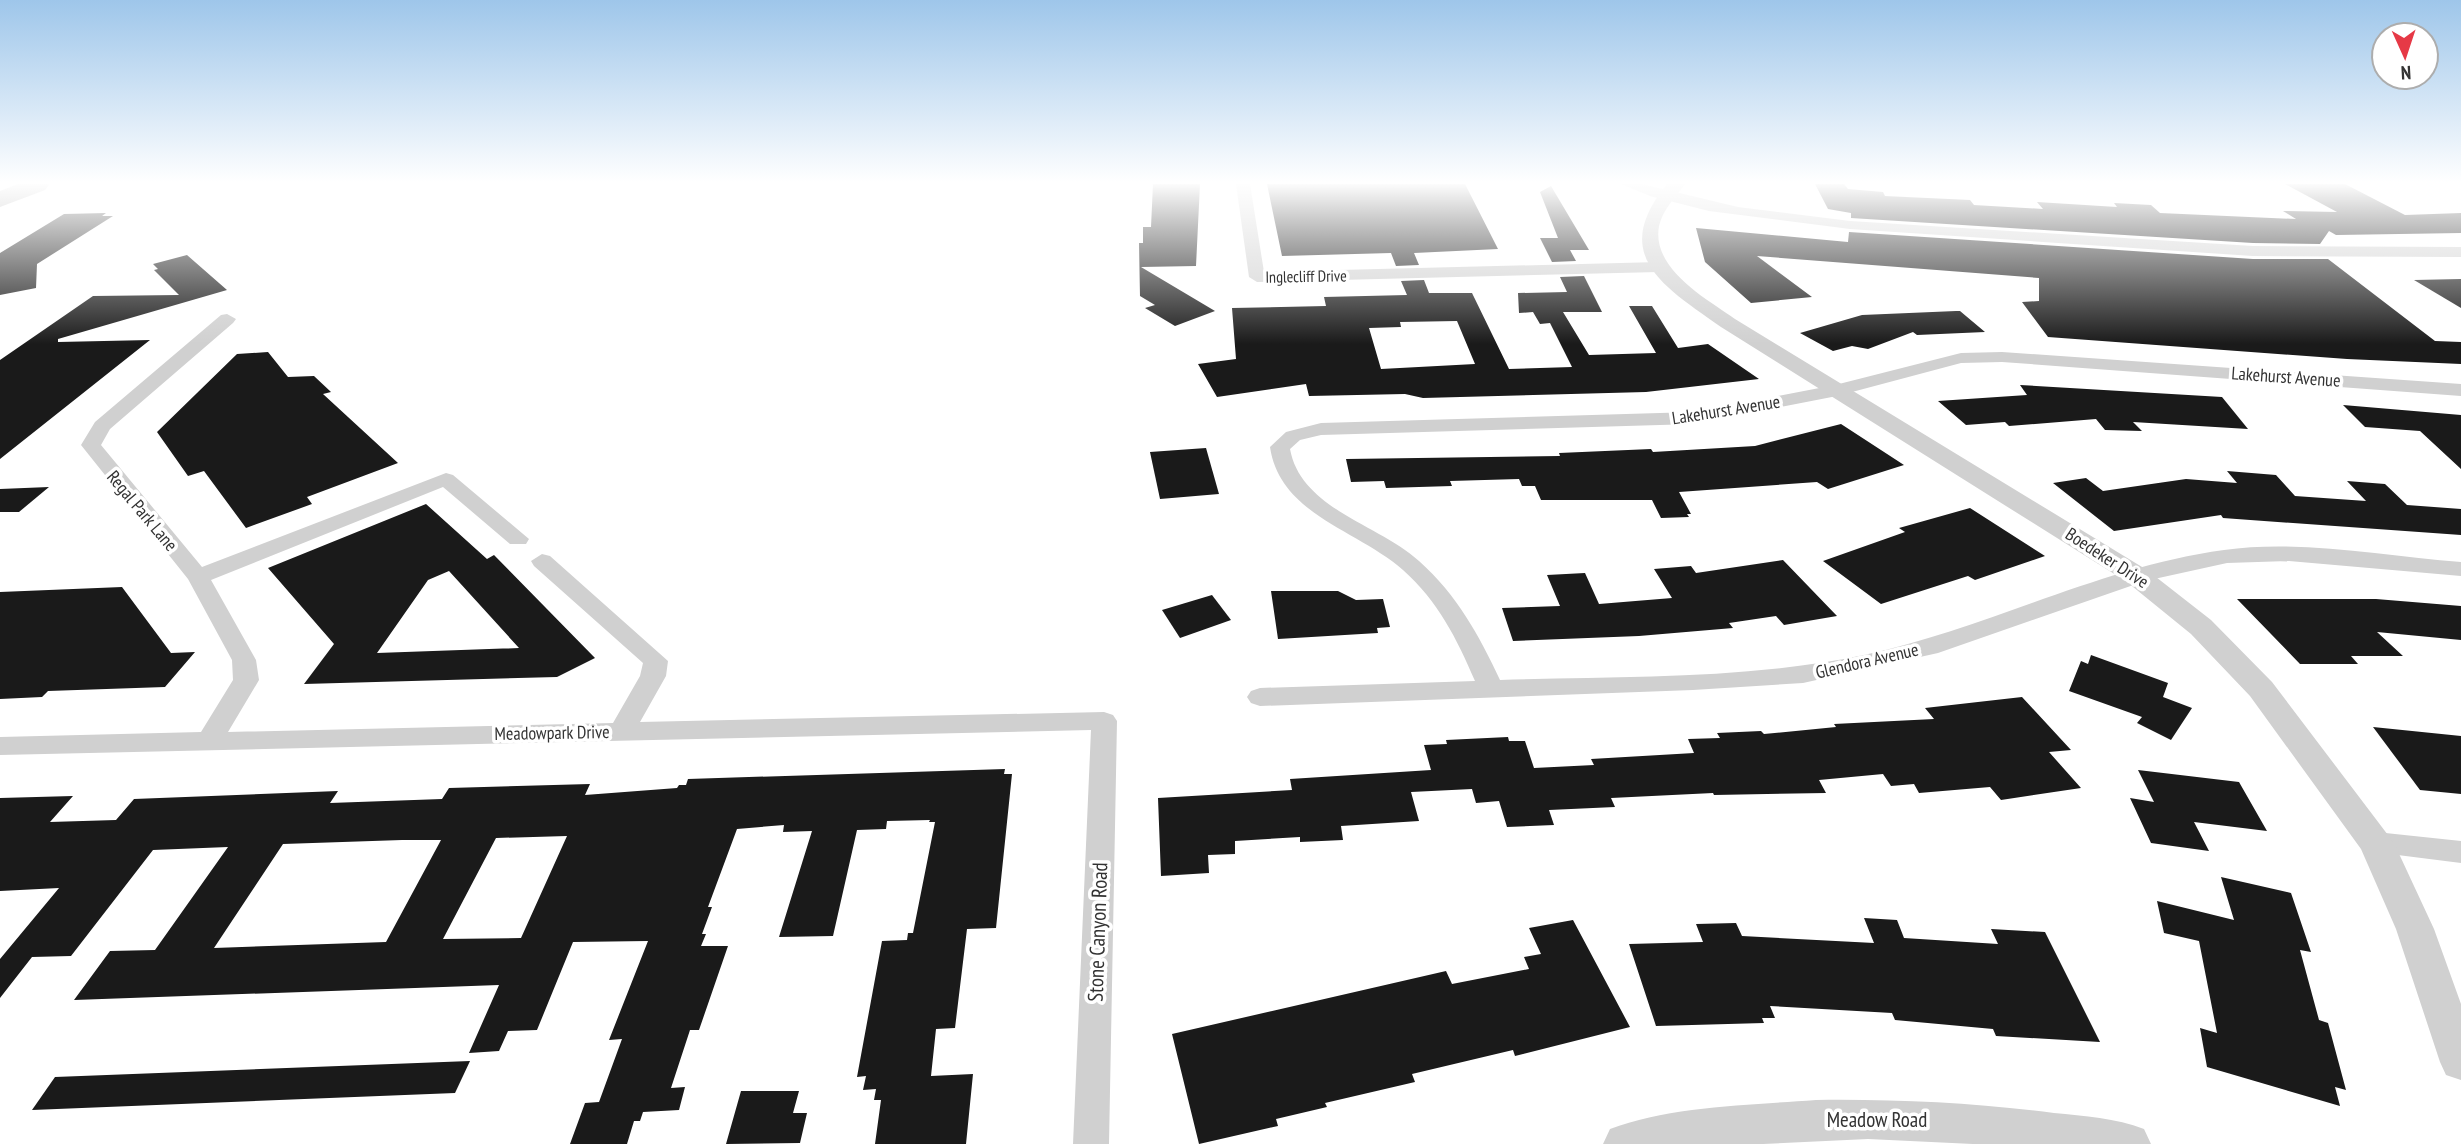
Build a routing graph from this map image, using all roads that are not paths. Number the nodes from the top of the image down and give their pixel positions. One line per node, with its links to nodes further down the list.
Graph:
1 (1251, 237): 5 (street, Inglecliff Drive)
2 (1648, 237): 5 (street, Boedeker Drive)
3 (2045, 237): 4 (street)
4 (2461, 252)
5 (1659, 267): 7 (street, Boedeker Drive)
6 (227, 319): 13 (street, Regal Park Lane)
7 (1837, 390): 8 (street, Lakehurst Avenue); 12 (street, Boedeker Drive); 14 (street, Lakehurst Avenue)
8 (2461, 390)
9 (518, 539): 13 (street)
10 (542, 561): 17 (street)
11 (2461, 569): 12 (street, Glendora Avenue)
12 (2137, 576): 14 (street, Glendora Avenue); 20 (street, Boedeker Drive)
13 (198, 577): 18 (street, Regal Park Lane)
14 (1491, 688): 15 (street, Glendora Avenue)
15 (1260, 697)
16 (1104, 721): 17 (street, Meadowpark Drive); 23 (street, Stone Canyon Road)
17 (622, 731): 18 (street, Meadowpark Drive)
18 (210, 740): 19 (street, Meadowpark Drive)
19 (0, 747)
20 (2376, 844): 21 (street); 22 (street, Boedeker Drive)
21 (2461, 852)
22 (2461, 1062)
23 (1091, 1144)
24 (1625, 1144): 25 (street, Meadow Road)
25 (2129, 1144)

